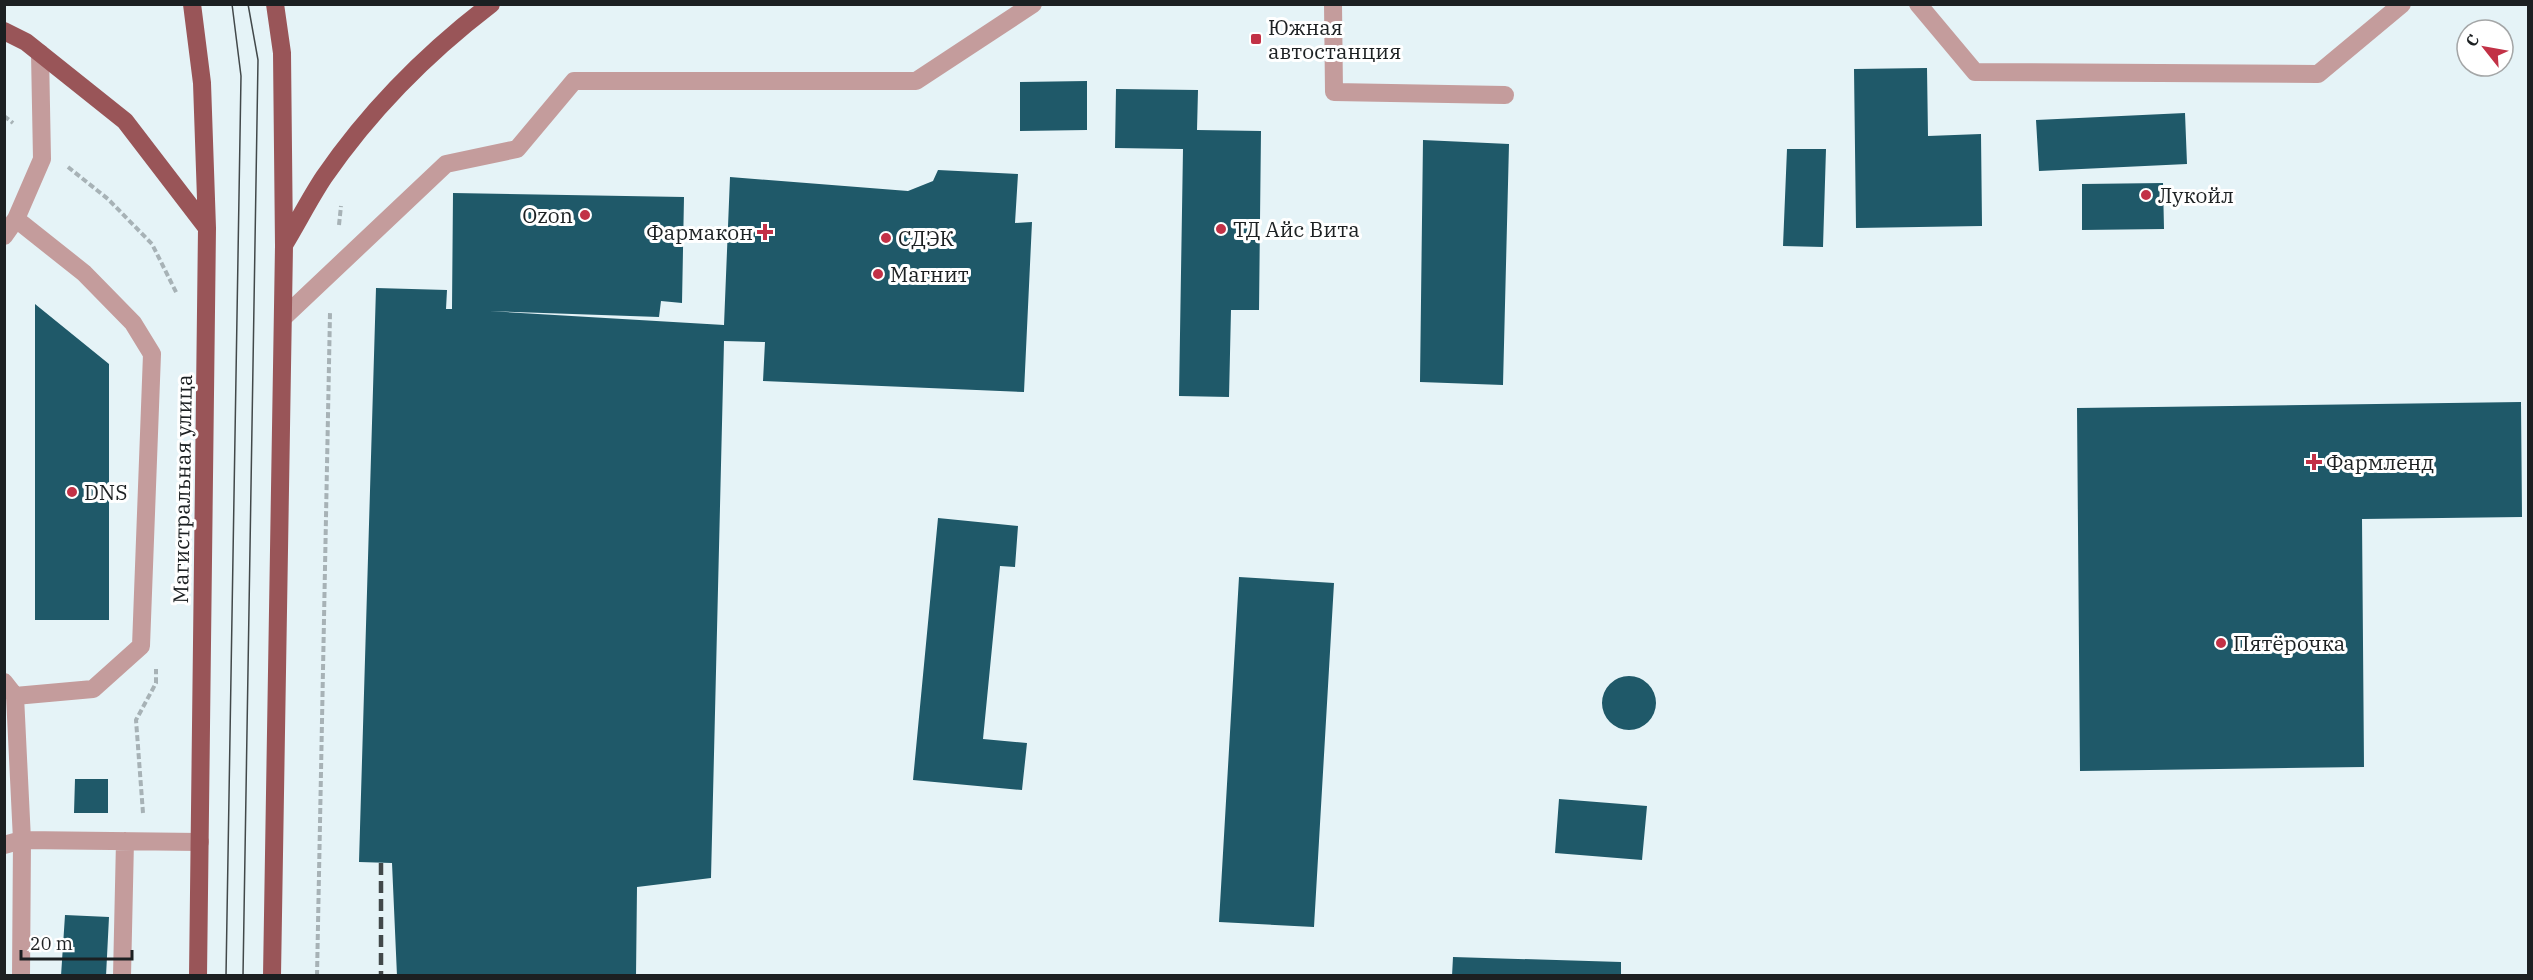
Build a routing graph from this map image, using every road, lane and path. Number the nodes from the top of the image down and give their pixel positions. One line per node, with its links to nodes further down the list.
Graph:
1 (192, 4): 13 (main road, Магистральная улица)
2 (275, 4): 15 (main road)
3 (491, 4): 15 (main road)
4 (1034, 4): 16 (lane)
5 (1333, 4): 10 (lane)
6 (1918, 4): 7 (lane)
7 (2402, 4)
8 (4, 31): 9 (main road)
9 (40, 53): 12 (lane); 13 (main road)
10 (1505, 95)
11 (342, 202): 16 (path)
12 (16, 219): 14 (lane); 18 (lane)
13 (207, 228): 21 (main road, Магистральная улица)
14 (4, 236)
15 (284, 246): 17 (main road)
16 (333, 270): 17 (lane); 27 (path)
17 (283, 318): 26 (main road)
18 (10, 689): 19 (lane)
19 (22, 840): 20 (lane); 22 (lane); 23 (lane)
20 (125, 841): 21 (lane); 24 (lane)
21 (200, 842): 25 (main road, Магистральная улица)
22 (4, 845)
23 (21, 975)
24 (122, 975)
25 (198, 975)
26 (272, 975)
27 (317, 975)

